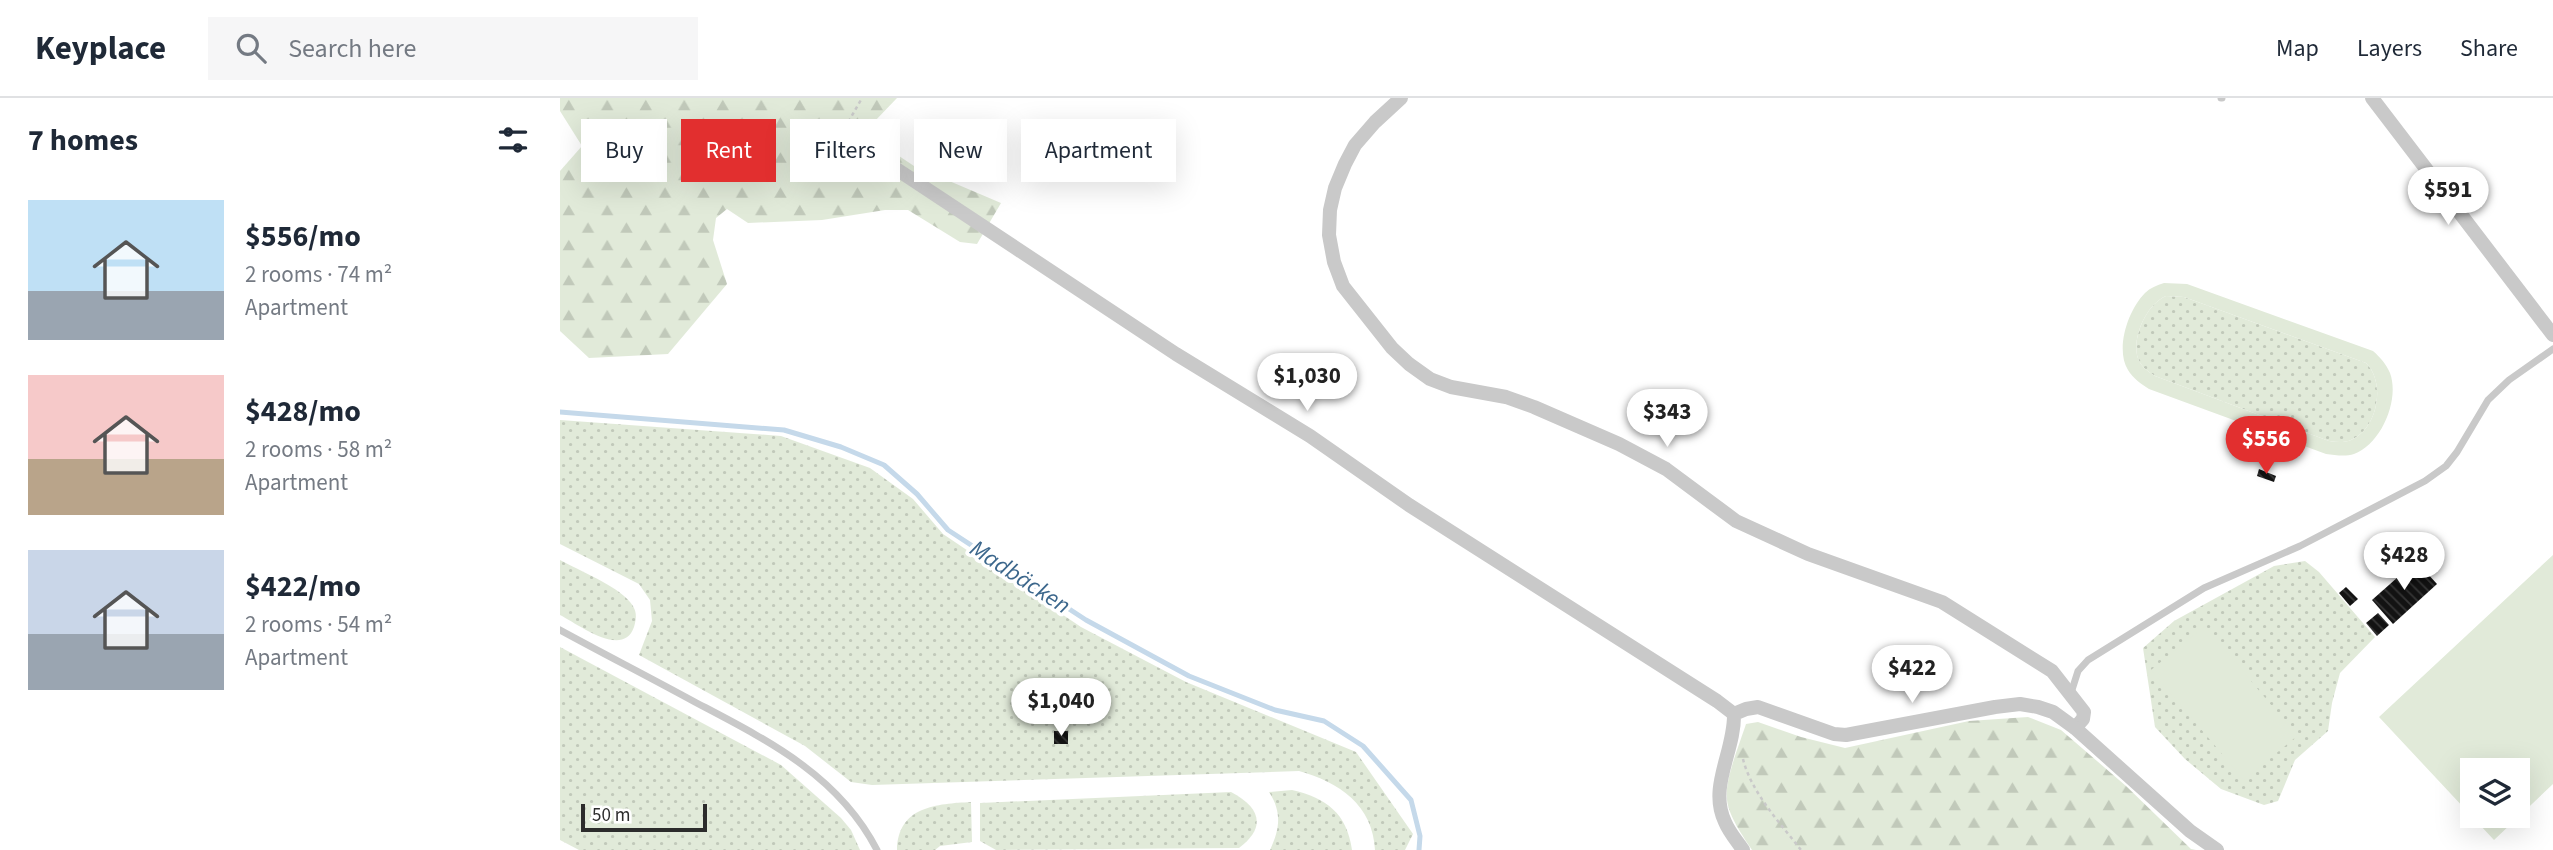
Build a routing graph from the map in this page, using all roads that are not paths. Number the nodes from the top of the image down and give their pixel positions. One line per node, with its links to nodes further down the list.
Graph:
1 (1401, 98): 7 (street)
2 (2372, 98): 4 (street)
3 (900, 171): 8 (street)
4 (2553, 335)
5 (2553, 349): 7 (lane)
6 (560, 630): 10 (lane)
7 (2071, 694): 9 (street)
8 (1734, 714): 9 (street); 11 (street)
9 (2074, 728): 12 (street)
10 (877, 850)
11 (1743, 850)
12 (2217, 850)

